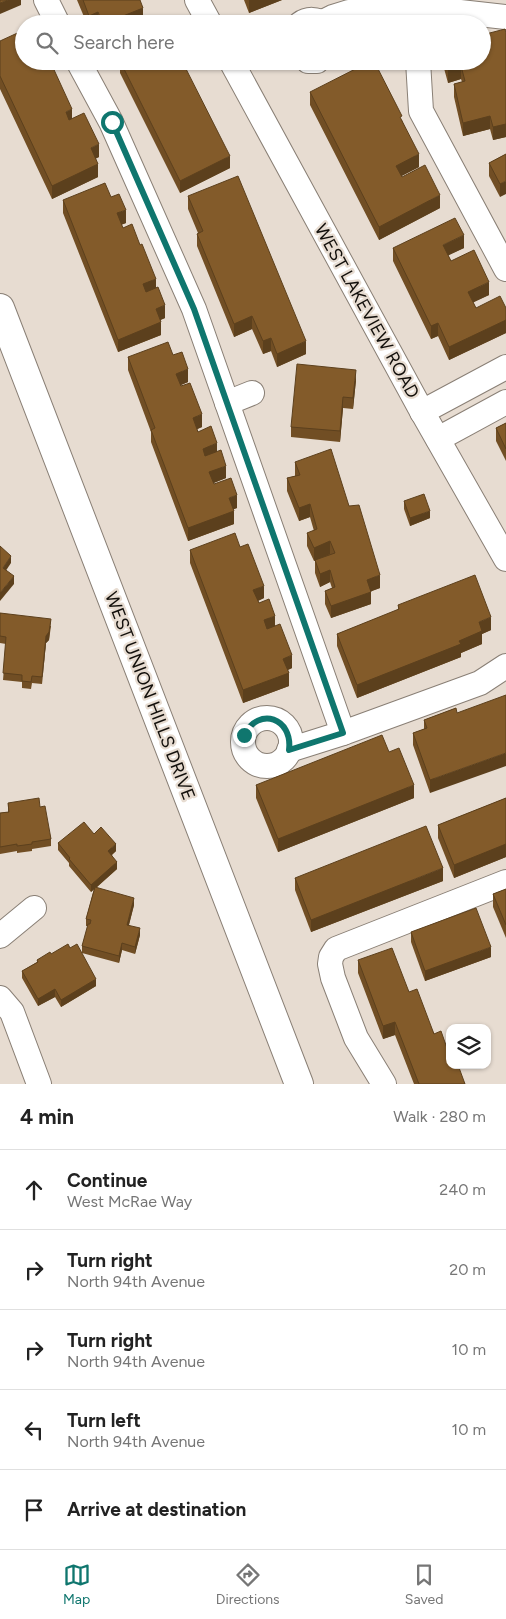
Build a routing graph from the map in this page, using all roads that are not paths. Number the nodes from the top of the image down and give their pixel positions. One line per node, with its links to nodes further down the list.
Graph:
1 (46, 0): 3 (street)
2 (197, 0): 4 (street)
3 (54, 15)
4 (205, 15)
5 (339, 15): 6 (street)
6 (415, 15)
7 (491, 17): 8 (street)
8 (506, 17)
9 (83, 70): 17 (street)
10 (236, 70): 18 (street, WEST LAKEVIEW ROAD)
11 (419, 70): 12 (street)
12 (506, 269)
13 (0, 308): 29 (main road, WEST UNION HILLS DRIVE)
14 (506, 367): 18 (street)
15 (252, 394): 17 (street)
16 (506, 402): 19 (street)
17 (227, 403): 22 (street)
18 (422, 412): 19 (street, WEST LAKEVIEW ROAD)
19 (438, 439): 20 (street, WEST LAKEVIEW ROAD)
20 (506, 559)
21 (506, 666): 22 (street)
22 (343, 733): 23 (street)
23 (289, 750)
24 (506, 882): 30 (street)
25 (34, 908): 26 (street)
26 (0, 936)
27 (0, 998): 28 (street)
28 (39, 1084)
29 (299, 1084)
30 (384, 1084)

